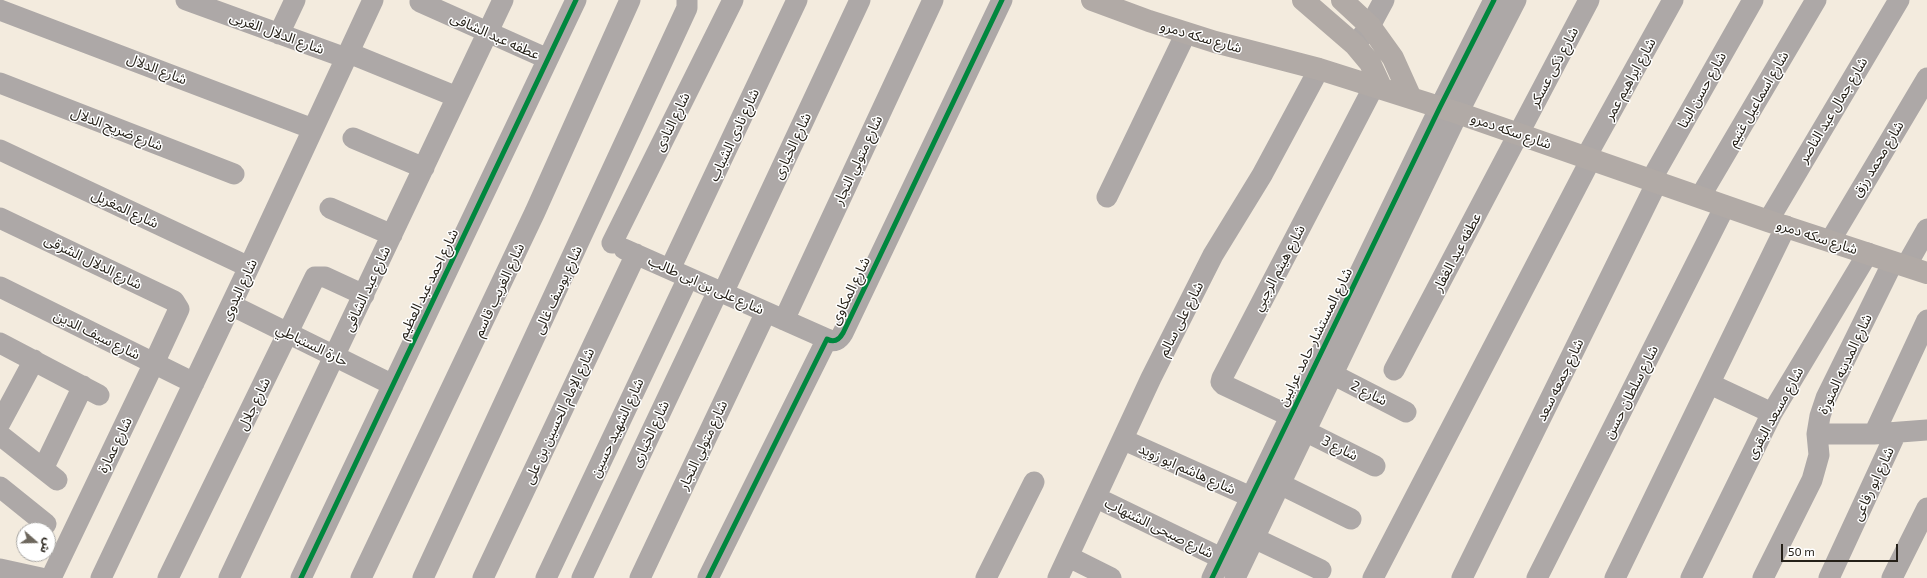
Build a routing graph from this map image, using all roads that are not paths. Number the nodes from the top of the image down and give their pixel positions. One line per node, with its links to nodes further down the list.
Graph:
1 (186, 0): 25 (street, شارع الدلال الغربى)
2 (295, 0): 30 (street)
3 (373, 0): 32 (street, شارع البدوى)
4 (502, 0): 28 (street, شارع عبد الشافى)
5 (576, 0): 33 (street, شارع احمد عبد العظيم)
6 (630, 0): 114 (street, شارع الغريب قاسم)
7 (687, 0): 56 (street, شارع يوسف غالى)
8 (733, 0): 59 (street, شارع النادى)
9 (797, 0): 64 (street, شارع نادى الشباب)
10 (860, 0): 67 (street, شارع الخيارى)
11 (933, 0): 71 (street, شارع متولي النجار)
12 (1002, 0): 74 (street, شارع المكاوى)
13 (1092, 0): 29 (main road, شارع سكه دمرو)
14 (1303, 0): 31 (main road)
15 (1342, 0): 27 (main road)
16 (1384, 0): 27 (street)
17 (1494, 0): 40 (street)
18 (1516, 0): 40 (street)
19 (1589, 0): 42 (street, شارع ذكى عسكر)
20 (1673, 0): 45 (street, شارع ابراهيم عمر)
21 (1753, 0): 48 (street, شارع حسن البنا)
22 (1816, 0): 50 (street, شارع اسماعيل غنيم)
23 (1899, 0): 54 (street, شارع جمال عبد الناصر)
24 (420, 2): 28 (street, عطفه عبد الشافى)
25 (236, 9): 30 (street, شارع الدلال الغربى)
26 (0, 10): 41 (street, شارع الدلال)
27 (1370, 26): 31 (street); 39 (main road)
28 (488, 32): 33 (street, عطفه عبد الشافى); 38 (street, شارع عبد الشافى)
29 (1186, 33): 34 (main road, شارع سكه دمرو); 49 (street)
30 (279, 34): 32 (street, شارع الدلال الغربى)
31 (1355, 45): 37 (main road)
32 (347, 56): 38 (street, شارع الدلال الغربى); 41 (street, شارع البدوى)
33 (548, 59): 83 (street, شارع احمد عبد العظيم)
34 (1318, 69): 37 (main road, شارع سكه دمرو); 94 (street, شارع على سالم)
35 (1927, 78): 58 (street, شارع محمد رزق)
36 (0, 83): 47 (street, شارع ضريح الدلال)
37 (1378, 88): 39 (main road, شارع سكه دمرو); 86 (street, شارع هيثم الرجبي)
38 (457, 97): 46 (street, شارع عبد الشافى)
39 (1411, 98): 40 (main road, شارع سكه دمرو)
40 (1449, 110): 42 (main road, شارع سكه دمرو); 80 (street); 86 (street, شارع المستشار حامد عرابين)
41 (313, 129): 63 (street, شارع البدوى)
42 (1519, 134): 45 (main road, شارع سكه دمرو); 79 (street, عطفه عبد الغفار)
43 (353, 138): 46 (street)
44 (0, 150): 63 (street, شارع المغربل)
45 (1589, 158): 48 (main road, شارع سكه دمرو); 126 (street, شارع ابراهيم عمر)
46 (424, 168): 57 (street, شارع عبد الشافى)
47 (234, 174)
48 (1654, 181): 50 (main road, شارع سكه دمرو); 127 (street, شارع جمعه سعد)
49 (1107, 197)
50 (1700, 197): 51 (main road, شارع سكه دمرو)
51 (1725, 206): 54 (main road, شارع سكه دمرو); 128 (street, شارع سلطان حسن)
52 (330, 208): 57 (street)
53 (0, 218): 70 (street, شارع الدلال الشرقى)
54 (1777, 224): 58 (main road, شارع سكه دمرو); 82 (street, شارع جمال عبد الناصر)
55 (1927, 229): 62 (street, شارع المدينه المنورة)
56 (585, 231): 59 (street, شارع على بن ابى طالب); 115 (street, شارع يوسف غالى)
57 (392, 235): 68 (street, شارع عبد الشافى)
58 (1830, 241): 60 (main road, شارع سكه دمرو)
59 (612, 243): 61 (street, شارع على بن ابى طالب)
60 (1868, 253): 62 (main road, شارع سكه دمرو); 85 (street, شارع مسعد البقرى)
61 (636, 254): 64 (street, شارع على بن ابى طالب); 116 (street, شارع الإمام الحسين بن على)
62 (1899, 264): 65 (main road, شارع سكه دمرو); 91 (street, شارع المدينه المنورة)
63 (249, 267): 69 (street, شارع البدوى)
64 (679, 273): 67 (street, شارع على بن ابى طالب); 117 (street, شارع الشهيد حسين)
65 (1927, 273)
66 (0, 287): 78 (street, شارع سيف الدين)
67 (720, 292): 71 (street, شارع على بن ابى طالب); 118 (street, شارع الخيارى)
68 (364, 295): 73 (street, شارع جلال); 76 (street, شارع عبد الشافى)
69 (231, 305): 73 (street, حارة السنباطي); 81 (street, شارع البدوى)
70 (178, 312): 78 (street, شارع عمارة)
71 (775, 316): 74 (street, شارع على بن ابى طالب); 119 (street, شارع متولي النجار)
72 (1927, 320): 92 (street, شارع ابو رفاعى)
73 (289, 334): 76 (street, حارة السنباطي); 111 (street, شارع جلال)
74 (827, 339): 120 (street, شارع المكاوى)
75 (0, 343): 77 (street)
76 (335, 356): 83 (street, حارة السنباطي); 112 (street, شارع عبد الشافى)
77 (34, 360): 87 (street); 93 (street)
78 (154, 363): 81 (street, شارع سيف الدين); 109 (street, شارع عمارة)
79 (1394, 370)
80 (1332, 374): 84 (street, شارع 2); 89 (street)
81 (194, 383): 110 (street, شارع البدوى)
82 (1710, 384): 85 (street); 129 (street, شارع جمال عبد الناصر)
83 (393, 385): 113 (street, شارع احمد عبد العظيم)
84 (1406, 412)
85 (1772, 413): 130 (street, شارع مسعد البقرى)
86 (1290, 416): 99 (street, شارع المستشار حامد عرابين)
87 (0, 423)
88 (1927, 430): 90 (street)
89 (1305, 431): 95 (street, شارع 3); 97 (street)
90 (1896, 433): 92 (street); 132 (street, شارع ابو رفاعى)
91 (1817, 434): 92 (street); 131 (street, شارع المدينه المنورة)
92 (1874, 434)
93 (0, 435)
94 (1124, 440): 99 (street, شارع هاشم ابو زويد); 100 (street, شارع على سالم)
95 (1375, 466)
96 (1034, 482): 121 (street)
97 (1280, 484): 102 (street); 104 (street)
98 (0, 487): 103 (street)
99 (1251, 497): 106 (street, شارع المستشار حامد عرابين)
100 (1097, 498): 105 (street, شارع على سالم); 106 (street, شارع صبحى الشنهاب)
101 (1927, 508): 133 (street)
102 (1351, 519)
103 (44, 522)
104 (1254, 538): 108 (street); 125 (street)
105 (1068, 557): 122 (street, شارع على سالم); 123 (street)
106 (1221, 558): 124 (street, شارع المستشار حامد عرابين)
107 (0, 568): 109 (street)
108 (1321, 570)
109 (41, 578)
110 (101, 578)
111 (168, 578)
112 (229, 578)
113 (300, 578)
114 (362, 578)
115 (423, 578)
116 (482, 578)
117 (546, 578)
118 (582, 578)
119 (640, 578)
120 (708, 578)
121 (986, 578)
122 (1058, 578)
123 (1111, 578)
124 (1212, 578)
125 (1234, 578)
126 (1373, 578)
127 (1462, 578)
128 (1537, 578)
129 (1615, 578)
130 (1691, 578)
131 (1763, 578)
132 (1829, 578)
133 (1892, 578)

